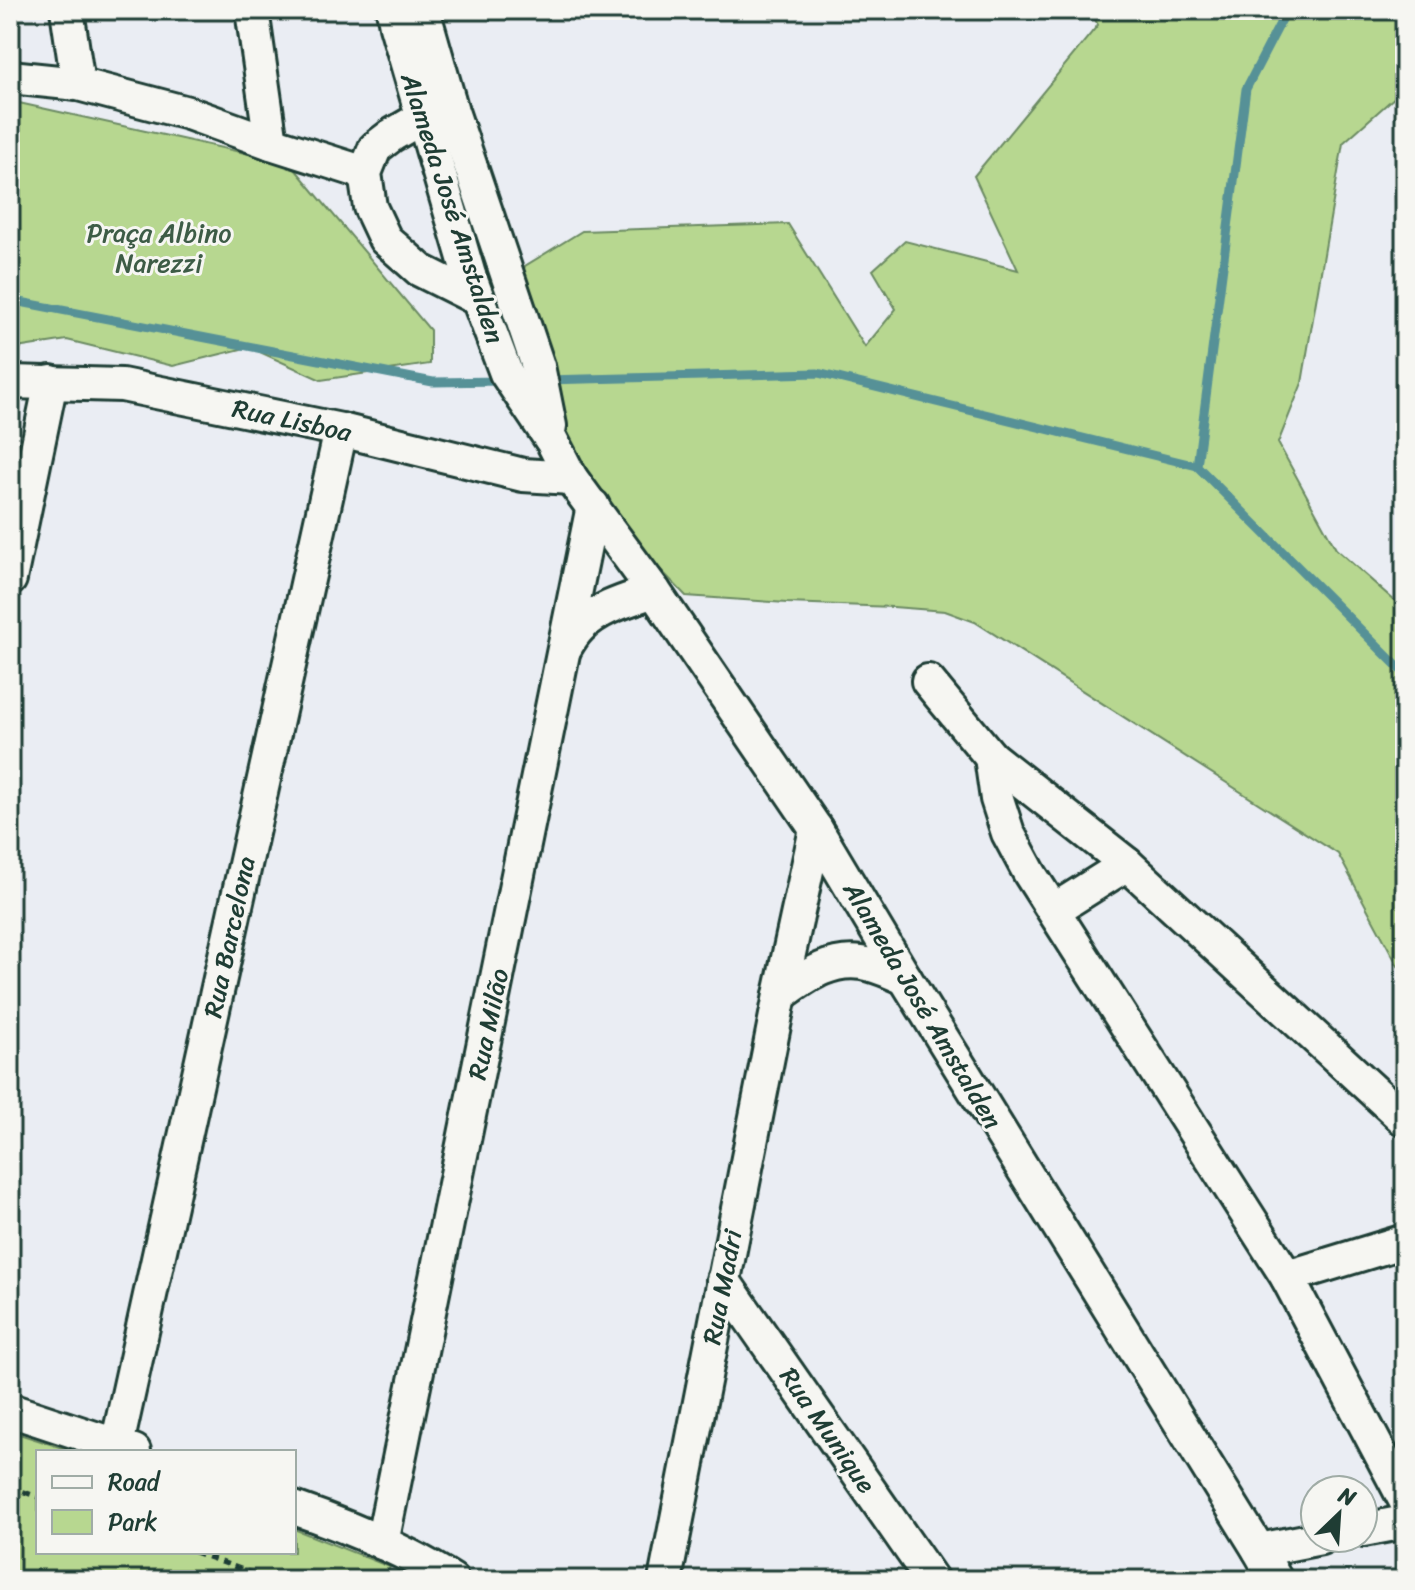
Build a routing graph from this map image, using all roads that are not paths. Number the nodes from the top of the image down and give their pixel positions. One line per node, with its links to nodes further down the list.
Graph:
1 (67, 10): 6 (street)
2 (252, 10): 8 (street)
3 (393, 10): 7 (street, Alameda José Amstalden)
4 (423, 10): 7 (street, Alameda José Amstalden)
5 (10, 77): 6 (street)
6 (78, 84): 8 (street)
7 (438, 114): 9 (street); 10 (street, Alameda José Amstalden); 11 (street, Alameda José Amstalden)
8 (271, 143): 9 (street)
9 (365, 173): 11 (street)
10 (505, 265): 11 (street); 15 (street, Alameda José Amstalden)
11 (474, 287): 15 (street, Alameda José Amstalden)
12 (10, 382): 13 (street, Rua Lisboa)
13 (51, 382): 14 (street, Rua Lisboa); 18 (street)
14 (341, 430): 16 (street, Rua Lisboa); 33 (street, Rua Barcelona)
15 (552, 441): 16 (street, Alameda José Amstalden)
16 (571, 478): 17 (street, Alameda José Amstalden)
17 (593, 506): 19 (street, Alameda José Amstalden); 20 (street, Rua Milão)
18 (10, 579)
19 (654, 591): 20 (street); 23 (street, Alameda José Amstalden)
20 (565, 648): 39 (street, Rua Milão)
21 (928, 681): 22 (street)
22 (991, 757): 24 (street); 25 (street)
23 (816, 829): 26 (street, Alameda José Amstalden); 27 (street, Rua Madri)
24 (1127, 864): 25 (street); 28 (street)
25 (1054, 910): 30 (street)
26 (905, 978): 27 (street); 40 (street, Alameda José Amstalden)
27 (780, 995): 31 (street, Rua Madri)
28 (1405, 1120)
29 (1405, 1241): 30 (street)
30 (1287, 1277): 34 (street)
31 (723, 1280): 42 (street, Rua Madri); 43 (street, Rua Munique)
32 (10, 1410): 33 (street)
33 (127, 1448)
34 (1405, 1500)
35 (296, 1509): 39 (street)
36 (1405, 1522): 37 (street)
37 (1379, 1527)
38 (1299, 1542): 40 (street)
39 (382, 1543): 41 (street)
40 (1259, 1550): 44 (street, Alameda José Amstalden)
41 (452, 1580)
42 (665, 1580)
43 (932, 1580)
44 (1276, 1580)

